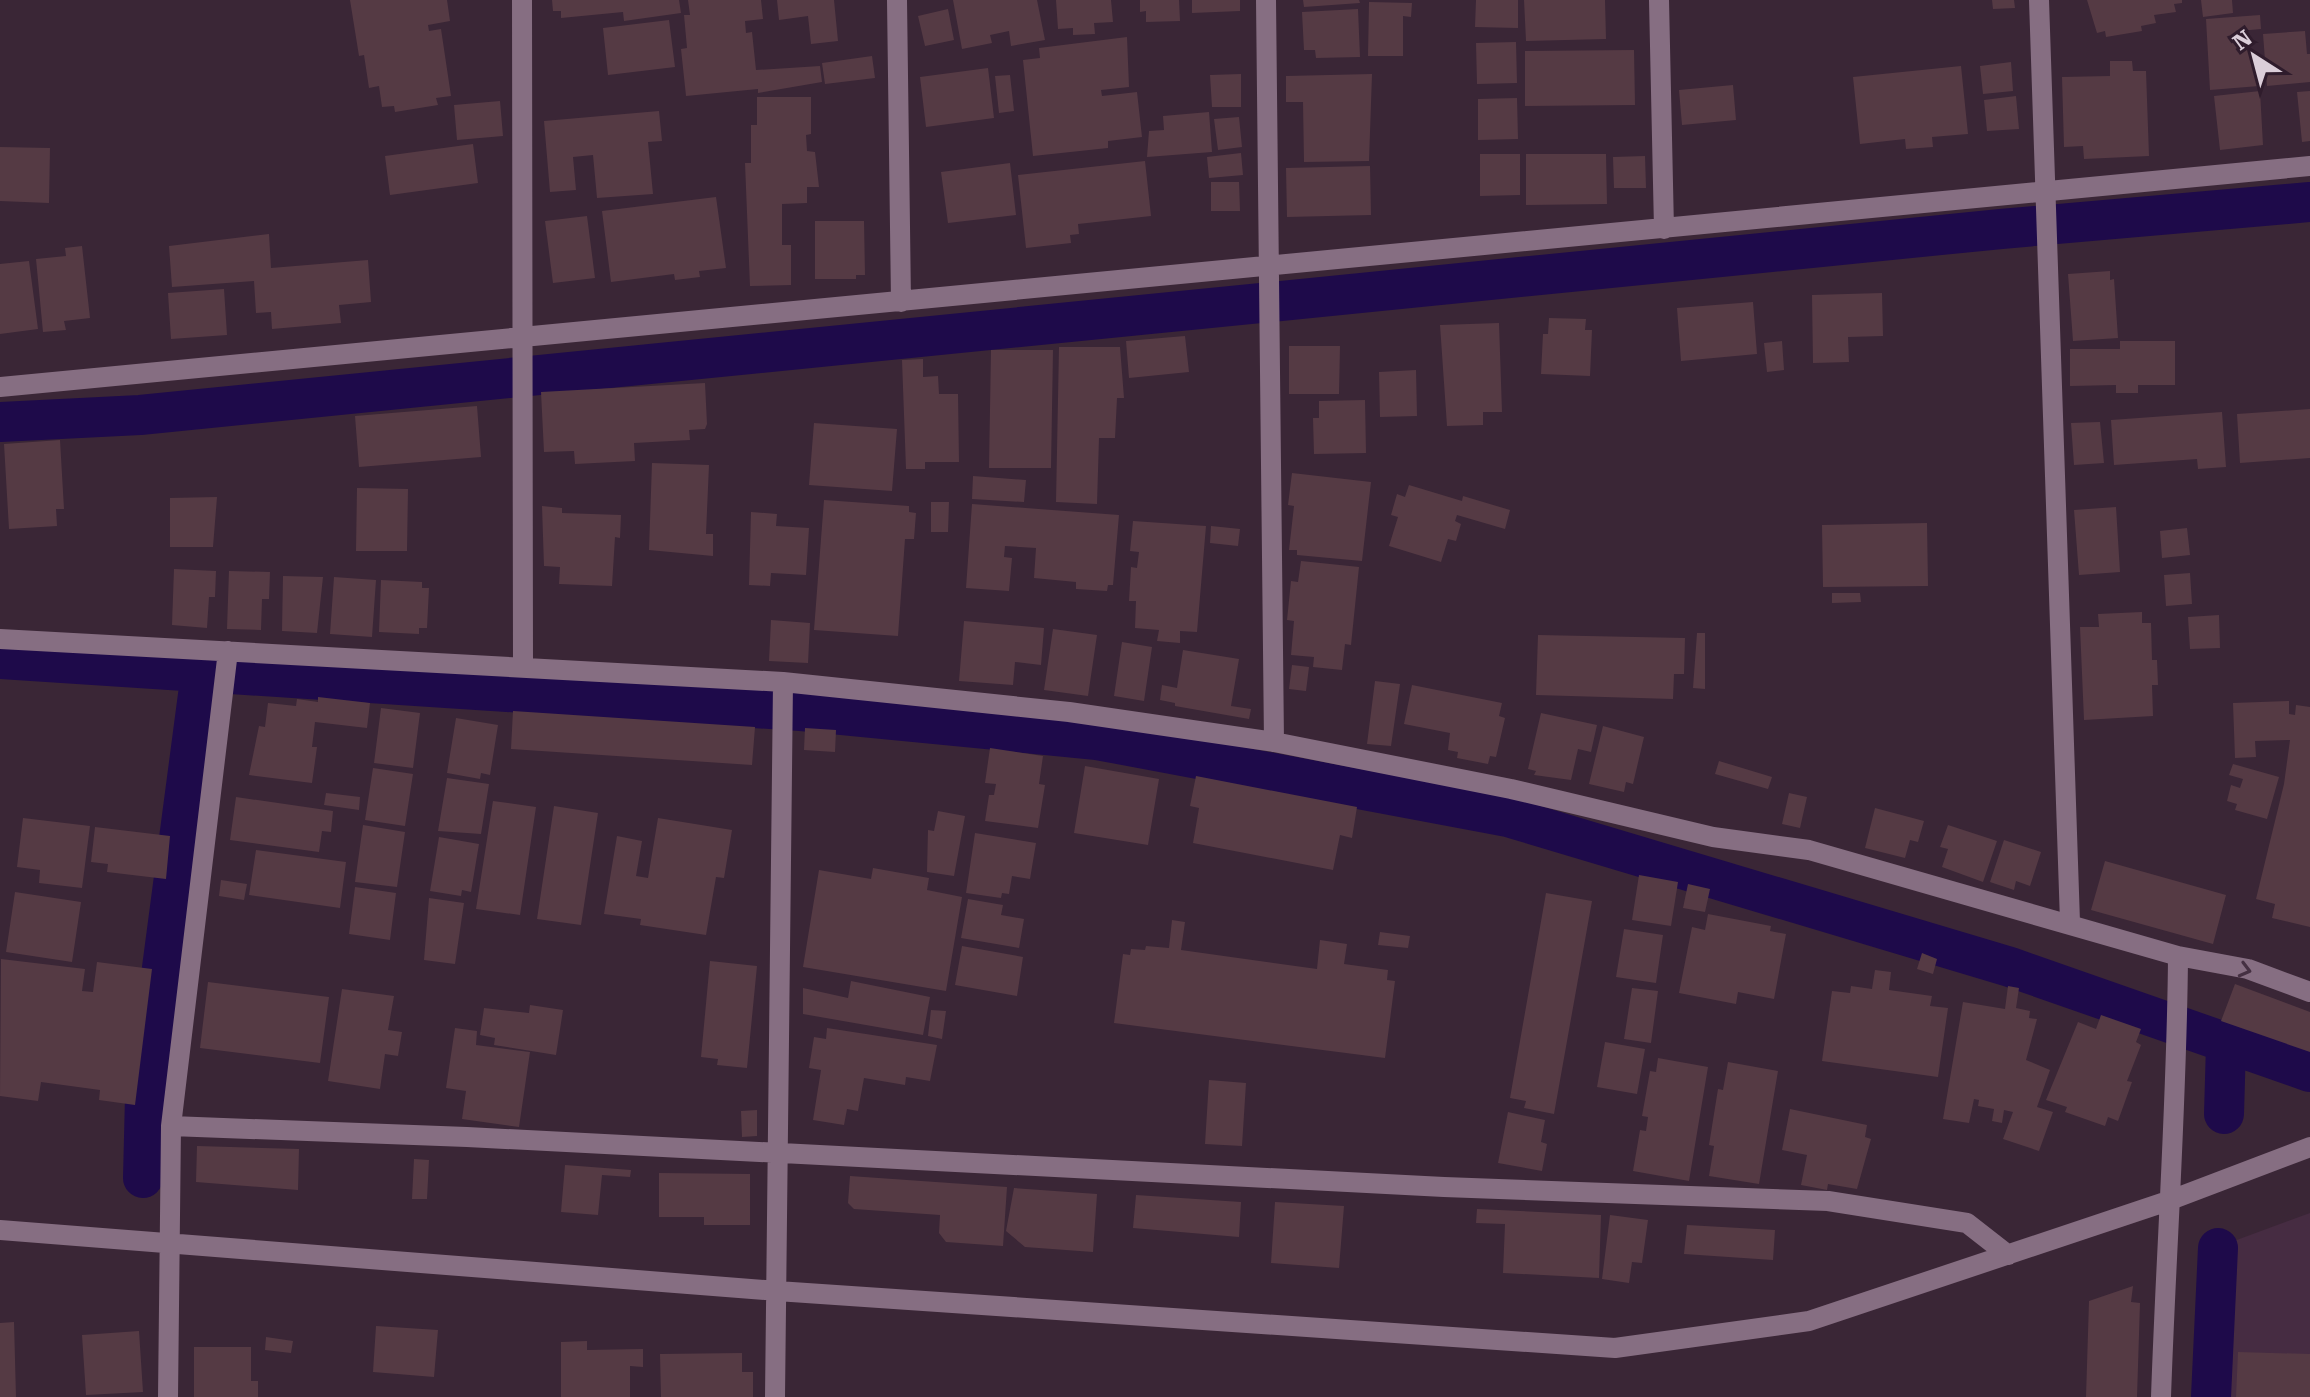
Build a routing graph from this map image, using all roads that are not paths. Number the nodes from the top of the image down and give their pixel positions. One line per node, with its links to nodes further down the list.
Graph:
1 (522, 0): 11 (street)
2 (897, 0): 10 (street)
3 (1266, 0): 9 (street)
4 (1659, 0): 8 (street)
5 (2039, 0): 7 (street)
6 (2310, 166): 7 (street)
7 (2046, 200): 8 (street); 18 (street)
8 (1664, 229): 9 (street)
9 (1268, 273): 10 (street); 17 (street)
10 (901, 302): 11 (street)
11 (522, 345): 12 (street); 15 (street)
12 (0, 387)
13 (0, 639): 14 (street)
14 (228, 656): 15 (street); 21 (street)
15 (523, 666): 16 (street)
16 (783, 688): 17 (street); 23 (street)
17 (1274, 742): 18 (street)
18 (2070, 922): 19 (street)
19 (2178, 956): 20 (street, one-way to 20); 24 (street)
20 (2310, 992)
21 (171, 1126): 23 (street); 26 (street)
22 (2310, 1147): 24 (street)
23 (775, 1155): 27 (street); 28 (street)
24 (2168, 1201): 27 (street); 31 (street)
25 (0, 1230): 26 (street)
26 (170, 1243): 28 (street); 29 (street)
27 (2008, 1255): 28 (street)
28 (777, 1291): 30 (street)
29 (168, 1397)
30 (775, 1397)
31 (2161, 1397)

